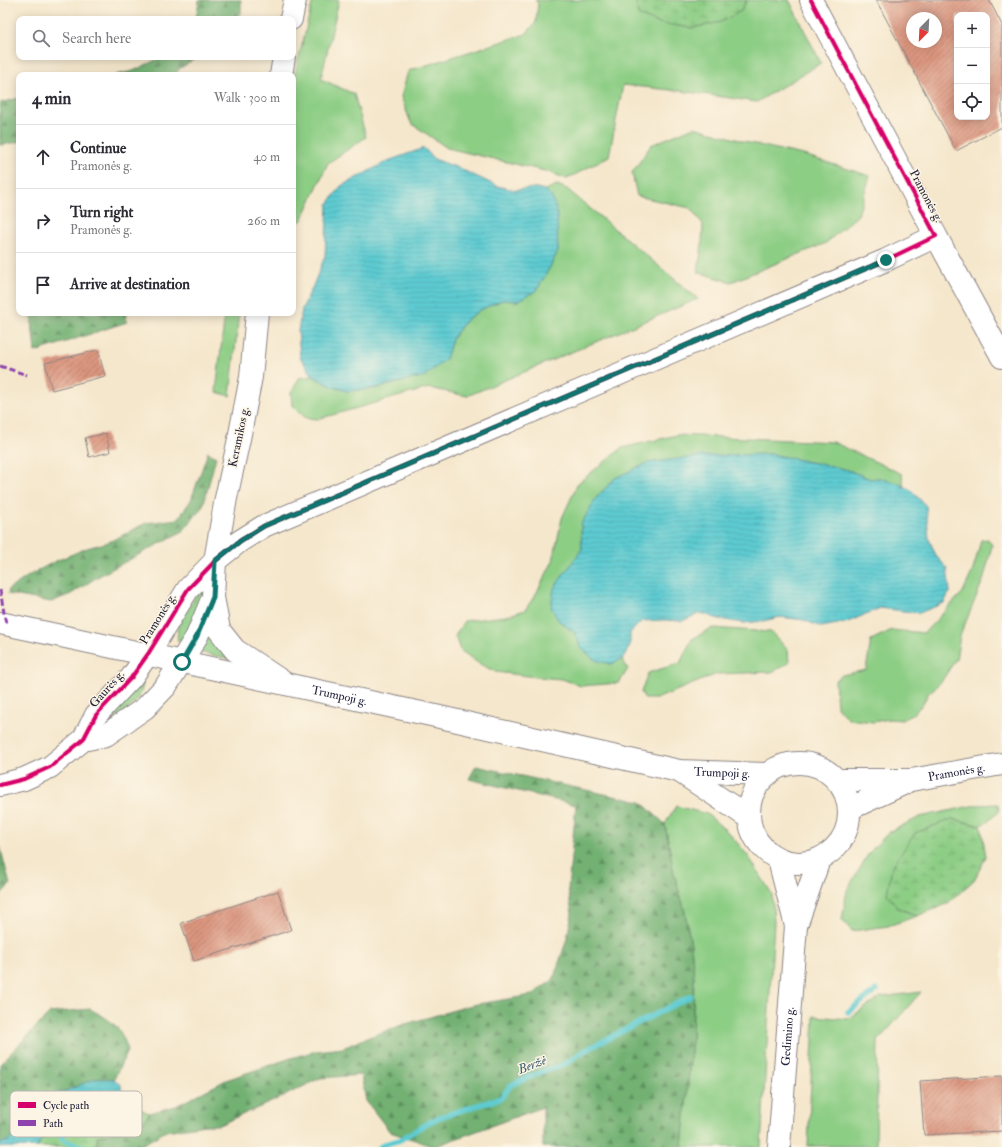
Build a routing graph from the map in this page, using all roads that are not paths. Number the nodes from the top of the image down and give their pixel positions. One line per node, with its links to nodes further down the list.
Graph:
1 (295, 0): 3 (street)
2 (811, 0): 6 (street, Pramonės g.)
3 (292, 16)
4 (284, 60): 5 (street)
5 (282, 72)
6 (936, 236): 8 (street, Pramonės g.); 9 (street, Pramonės g.)
7 (257, 316): 9 (street, Keramikos g.)
8 (1002, 357)
9 (215, 561): 10 (street); 12 (street, Pramonės g.)
10 (213, 597): 13 (street); 14 (street)
11 (0, 623): 12 (street, Trumpoji g.)
12 (148, 654): 13 (street, Trumpoji g.); 15 (street, Gaurės g.)
13 (182, 662): 14 (street, Trumpoji g.); 15 (street, Gaurės g.)
14 (287, 685): 17 (street, Trumpoji g.)
15 (83, 740): 21 (street, Gaurės g.)
16 (1002, 764): 20 (street, Pramonės g.)
17 (679, 771): 18 (street, Trumpoji g.); 23 (street, Trumpoji g.)
18 (766, 774): 19 (street); 23 (street)
19 (838, 780): 20 (street, Pramonės g.); 22 (street)
20 (911, 780): 22 (street, Pramonės g.)
21 (0, 785)
22 (849, 810): 25 (street)
23 (748, 818): 24 (street)
24 (779, 860): 25 (street); 26 (street, Gedimino g.)
25 (819, 860): 26 (street, Gedimino g.)
26 (796, 926): 27 (street, Gedimino g.)
27 (779, 1147)

